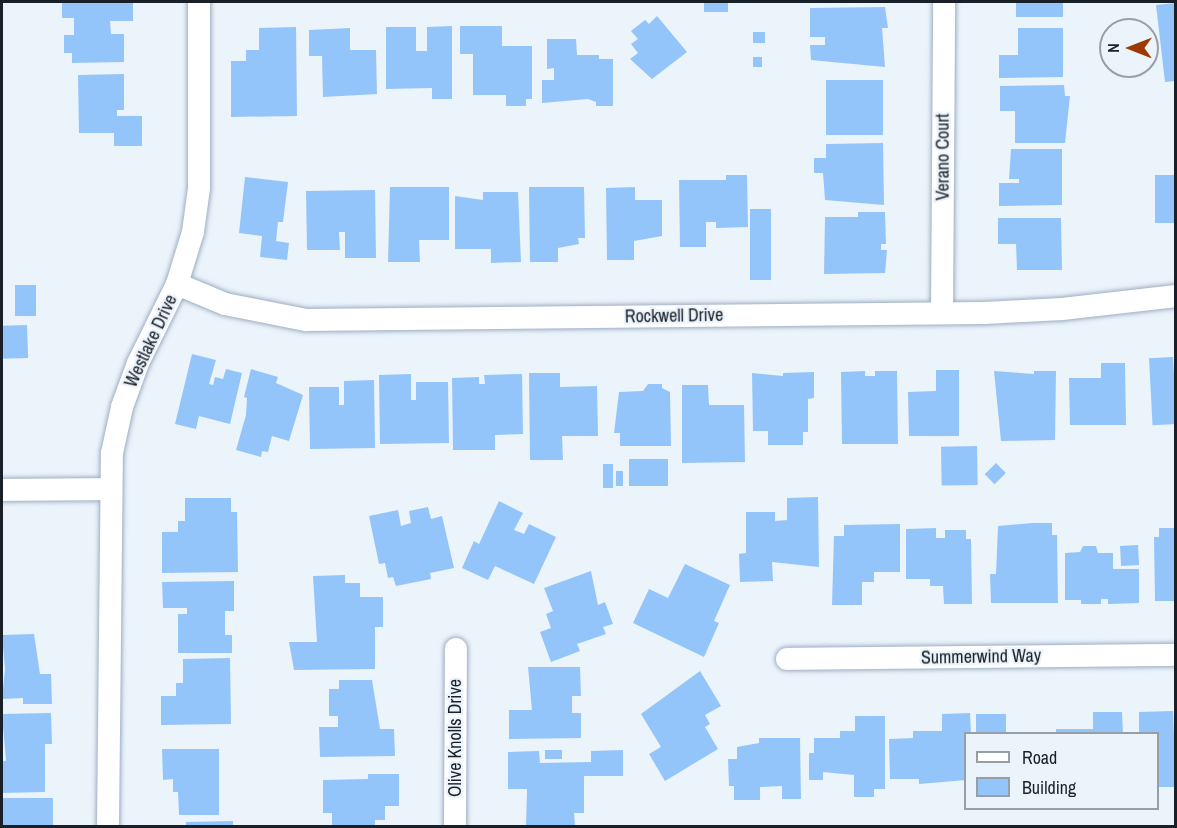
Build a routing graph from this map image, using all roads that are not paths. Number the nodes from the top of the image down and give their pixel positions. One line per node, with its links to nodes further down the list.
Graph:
1 (200, 2): 3 (street, Westlake Drive)
2 (944, 2): 5 (street, Verano Court)
3 (177, 284): 5 (street, Rockwell Drive); 6 (street, Westlake Drive)
4 (1176, 296): 5 (street, Rockwell Drive)
5 (942, 313)
6 (110, 489): 7 (street); 11 (street, Westlake Drive)
7 (2, 490)
8 (456, 649): 12 (street, Olive Knolls Drive)
9 (1176, 655): 10 (street, Summerwind Way)
10 (787, 659)
11 (108, 826)
12 (455, 826)

